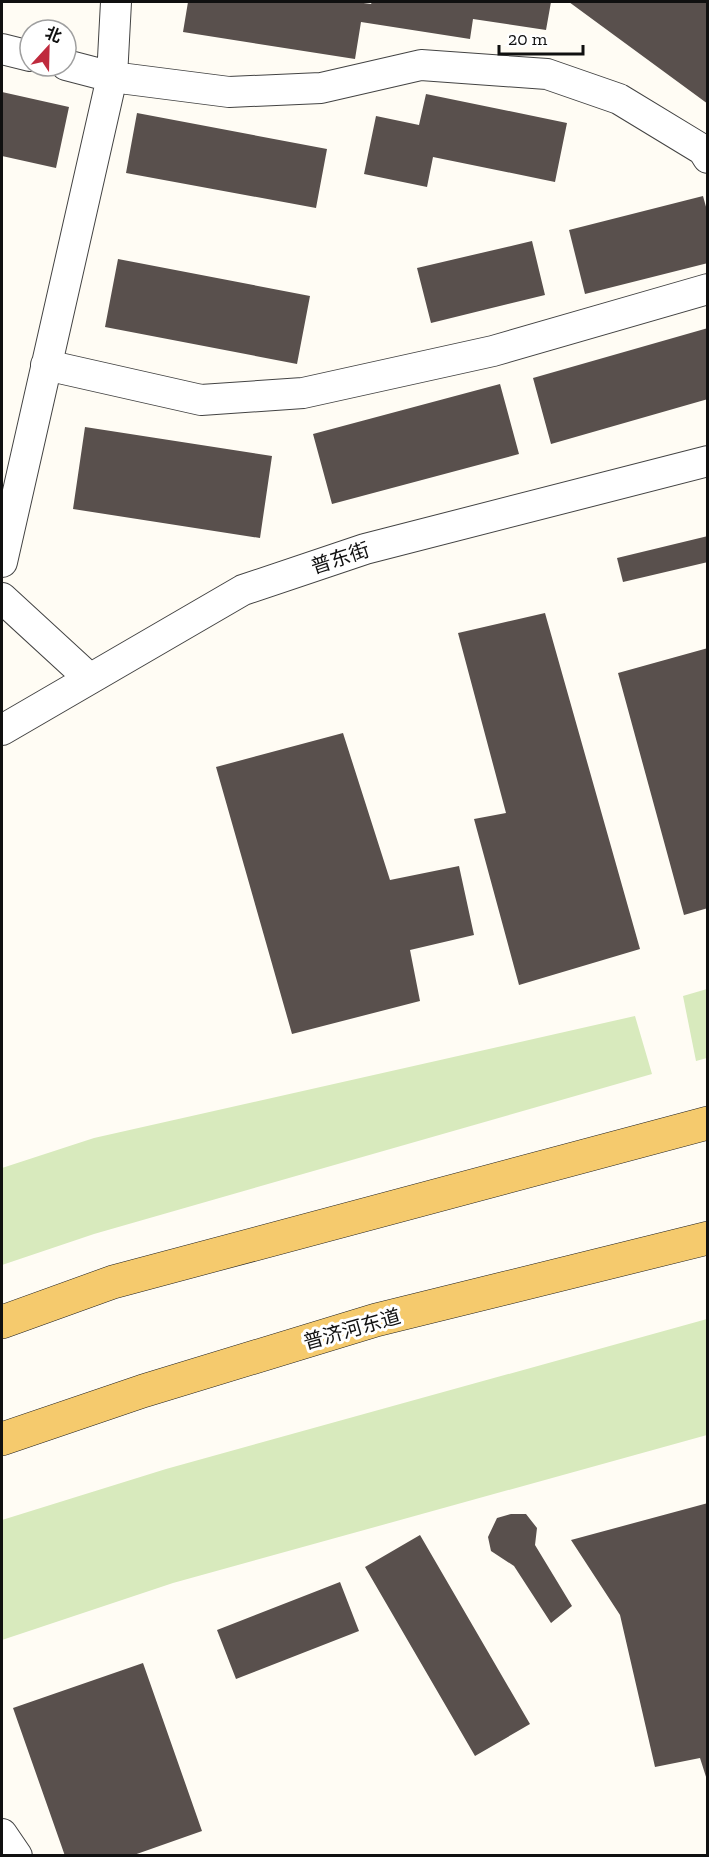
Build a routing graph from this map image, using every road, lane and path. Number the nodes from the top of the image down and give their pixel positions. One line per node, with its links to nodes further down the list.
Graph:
1 (116, 2): 5 (street)
2 (2, 49): 3 (street)
3 (18, 53)
4 (78, 68): 5 (street)
5 (112, 77): 6 (street); 8 (street)
6 (708, 158)
7 (708, 289): 8 (street)
8 (46, 365): 10 (street)
9 (708, 461): 12 (street, 普东街)
10 (2, 562)
11 (2, 598): 12 (street)
12 (89, 678): 13 (street, 普东街)
13 (2, 729)
14 (708, 1123): 16 (main road)
15 (708, 1238): 17 (main road, 普济河东道)
16 (2, 1322)
17 (2, 1439)
18 (2, 1834): 19 (street)
19 (17, 1856)

